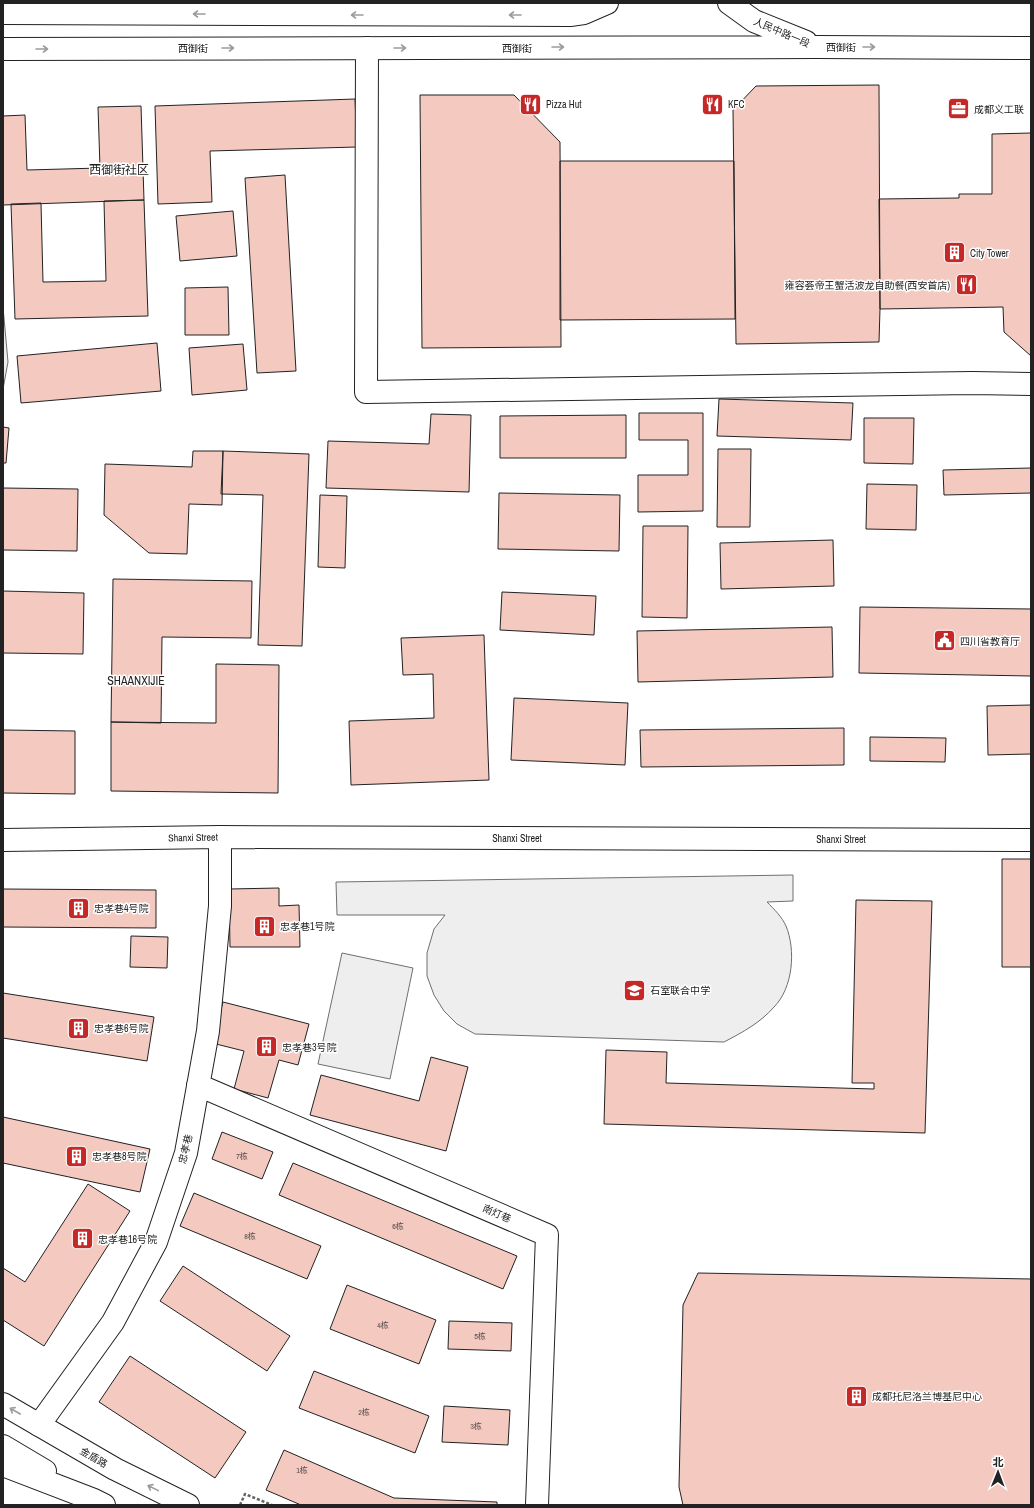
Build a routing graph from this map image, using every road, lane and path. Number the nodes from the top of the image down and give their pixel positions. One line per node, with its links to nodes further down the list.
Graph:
1 (607, 3): 3 (street, one-way to 3)
2 (729, 3): 5 (street, 人民中路一段)
3 (327, 9): 4 (street, one-way to 4)
4 (3, 13)
5 (816, 47): 6 (street, 西御街, one-way to 5); 7 (street, 西御街, one-way to 7)
6 (367, 48): 9 (street, 西御街, one-way to 6); 11 (street)
7 (1003, 48): 8 (street, 西御街); 10 (street)
8 (1031, 48)
9 (3, 49)
10 (1031, 51)
11 (1031, 384)
12 (220, 837): 13 (street, Shanxi Street); 14 (street, Shanxi Street); 15 (street, 忠孝巷)
13 (3, 840)
14 (1031, 840)
15 (198, 1085): 17 (street, 忠孝巷); 24 (street, 南灯巷)
16 (3, 1404): 17 (street, 金盾路, one-way to 16)
17 (39, 1425): 21 (street, 金盾路, one-way to 17)
18 (3, 1446): 20 (street)
19 (3, 1465): 20 (street)
20 (99, 1502)
21 (188, 1505)
22 (240, 1505): 23 (path)
23 (272, 1505)
24 (537, 1505)

